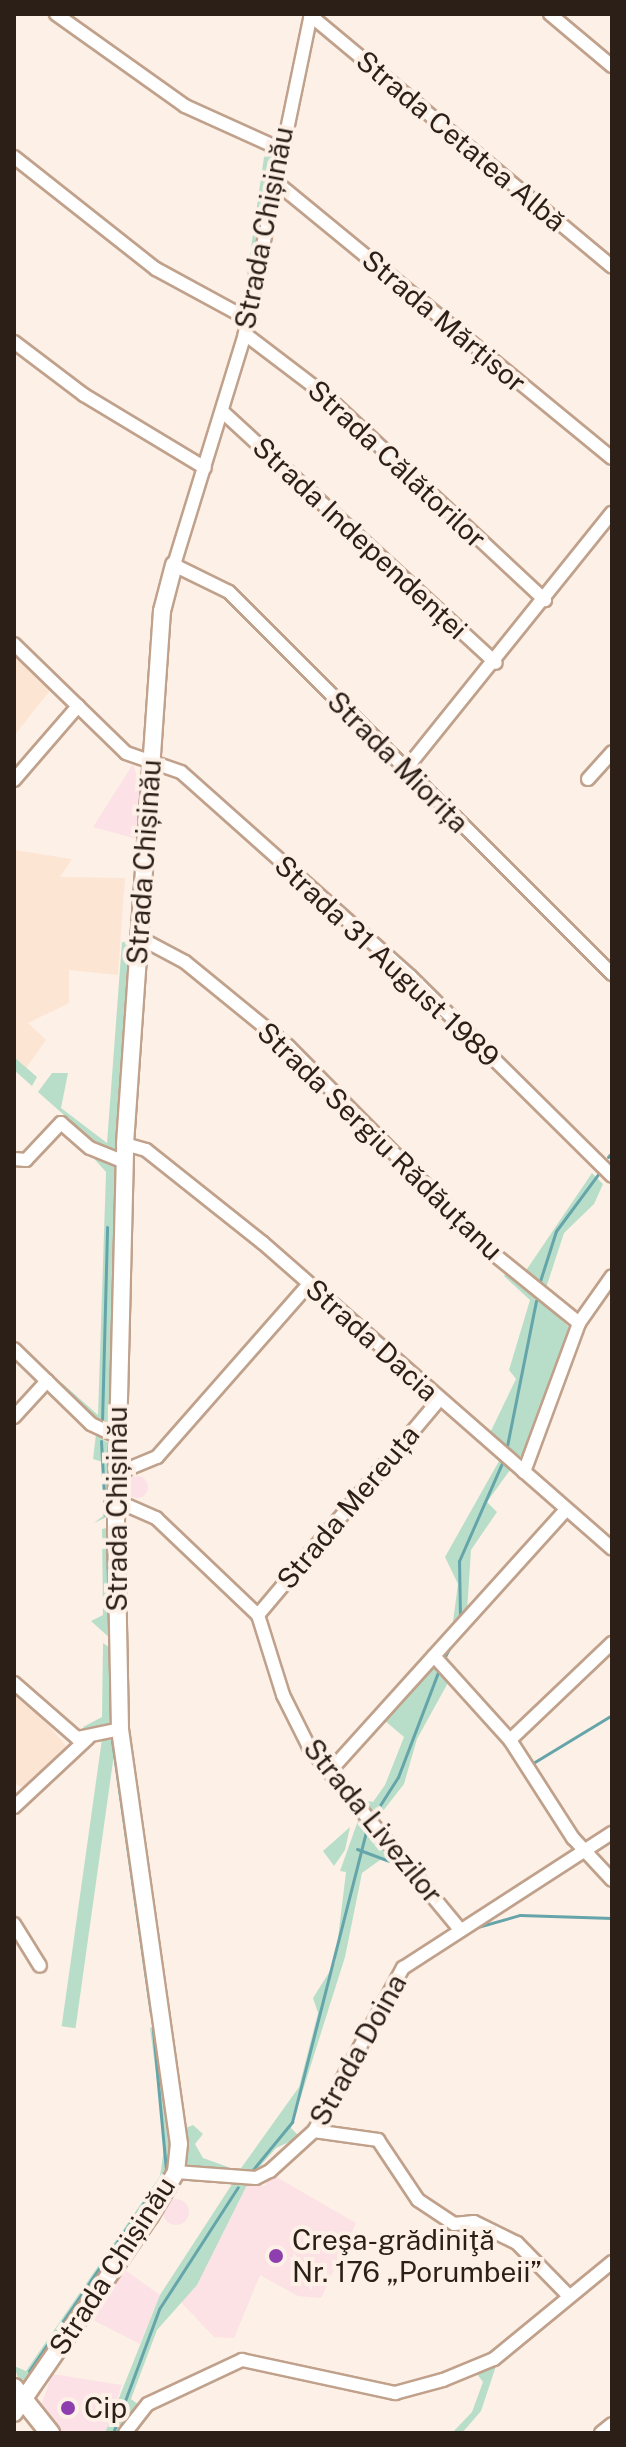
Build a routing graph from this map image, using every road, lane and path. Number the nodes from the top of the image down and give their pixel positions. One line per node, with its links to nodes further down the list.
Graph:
1 (56, 14): 5 (street)
2 (550, 14): 4 (street)
3 (310, 15): 5 (street, Strada Chișinău); 8 (street, Strada Cetatea Albă)
4 (612, 66)
5 (278, 148): 7 (street, Strada Chișinău)
6 (14, 157): 9 (street)
7 (277, 183): 9 (street, Strada Chișinău); 13 (street, Strada Mărțisor)
8 (612, 267)
9 (248, 319): 10 (street, Strada Chișinău)
10 (245, 334): 12 (street, Strada Chișinău); 17 (street, Strada Călătorilor)
11 (14, 342): 14 (street)
12 (224, 413): 14 (street, Strada Chișinău); 19 (street, Strada Independenței)
13 (612, 458)
14 (205, 468): 16 (street, Strada Chișinău)
15 (612, 513): 17 (street)
16 (174, 565): 22 (street, Strada Chișinău); 23 (street, Strada Miorița)
17 (545, 600): 19 (street)
18 (14, 644): 20 (street, Strada 31 August 1989)
19 (496, 663): 23 (street)
20 (78, 706): 22 (street, Strada 31 August 1989); 25 (street)
21 (612, 752): 24 (street)
22 (151, 760): 26 (street, Strada Chișinău); 31 (street, Strada 31 August 1989)
23 (405, 770): 27 (street, Strada Miorița)
24 (588, 779)
25 (14, 780)
26 (138, 937): 28 (street, Strada Chișinău); 34 (street, Strada Sergiu Rădăuțanu)
27 (612, 974)
28 (125, 1144): 30 (street, Strada Chișinău); 33 (street, Strada Dacia)
29 (14, 1159): 30 (street)
30 (124, 1162): 39 (street, Strada Chișinău)
31 (612, 1176)
32 (612, 1276): 34 (street)
33 (309, 1284): 37 (street, Strada Dacia); 41 (street)
34 (579, 1323): 40 (street)
35 (14, 1349): 36 (street)
36 (47, 1381): 38 (street); 39 (street)
37 (439, 1400): 40 (street, Strada Dacia); 45 (street, Strada Mereuța)
38 (14, 1417)
39 (117, 1436): 41 (street, Strada Chișinău)
40 (524, 1472): 43 (street, Strada Dacia)
41 (118, 1473): 42 (street, Strada Chișinău)
42 (117, 1501): 45 (street, Strada Livezilor); 49 (street, Strada Chișinău)
43 (566, 1510): 44 (street, Strada Dacia); 47 (street)
44 (612, 1549)
45 (258, 1615): 52 (street, Strada Livezilor)
46 (612, 1643): 51 (street)
47 (434, 1656): 51 (street); 52 (street)
48 (14, 1683): 50 (street)
49 (120, 1729): 50 (street); 61 (street, Strada Chișinău)
50 (88, 1738): 53 (street)
51 (510, 1740): 55 (street)
52 (329, 1772): 58 (street, Strada Livezilor)
53 (14, 1807)
54 (612, 1833): 55 (street, Strada Doina)
55 (585, 1851): 56 (street); 58 (street, Strada Doina)
56 (612, 1880)
57 (14, 1924): 59 (street)
58 (458, 1927): 60 (street, Strada Doina)
59 (40, 1966)
60 (314, 2131): 61 (street, Strada Doina); 63 (street)
61 (176, 2172): 64 (street, Strada Chișinău)
62 (612, 2262): 63 (street)
63 (566, 2293): 67 (street)
64 (17, 2400): 66 (main road)
65 (612, 2424): 68 (street)
66 (50, 2433)
67 (125, 2433)
68 (601, 2433)

